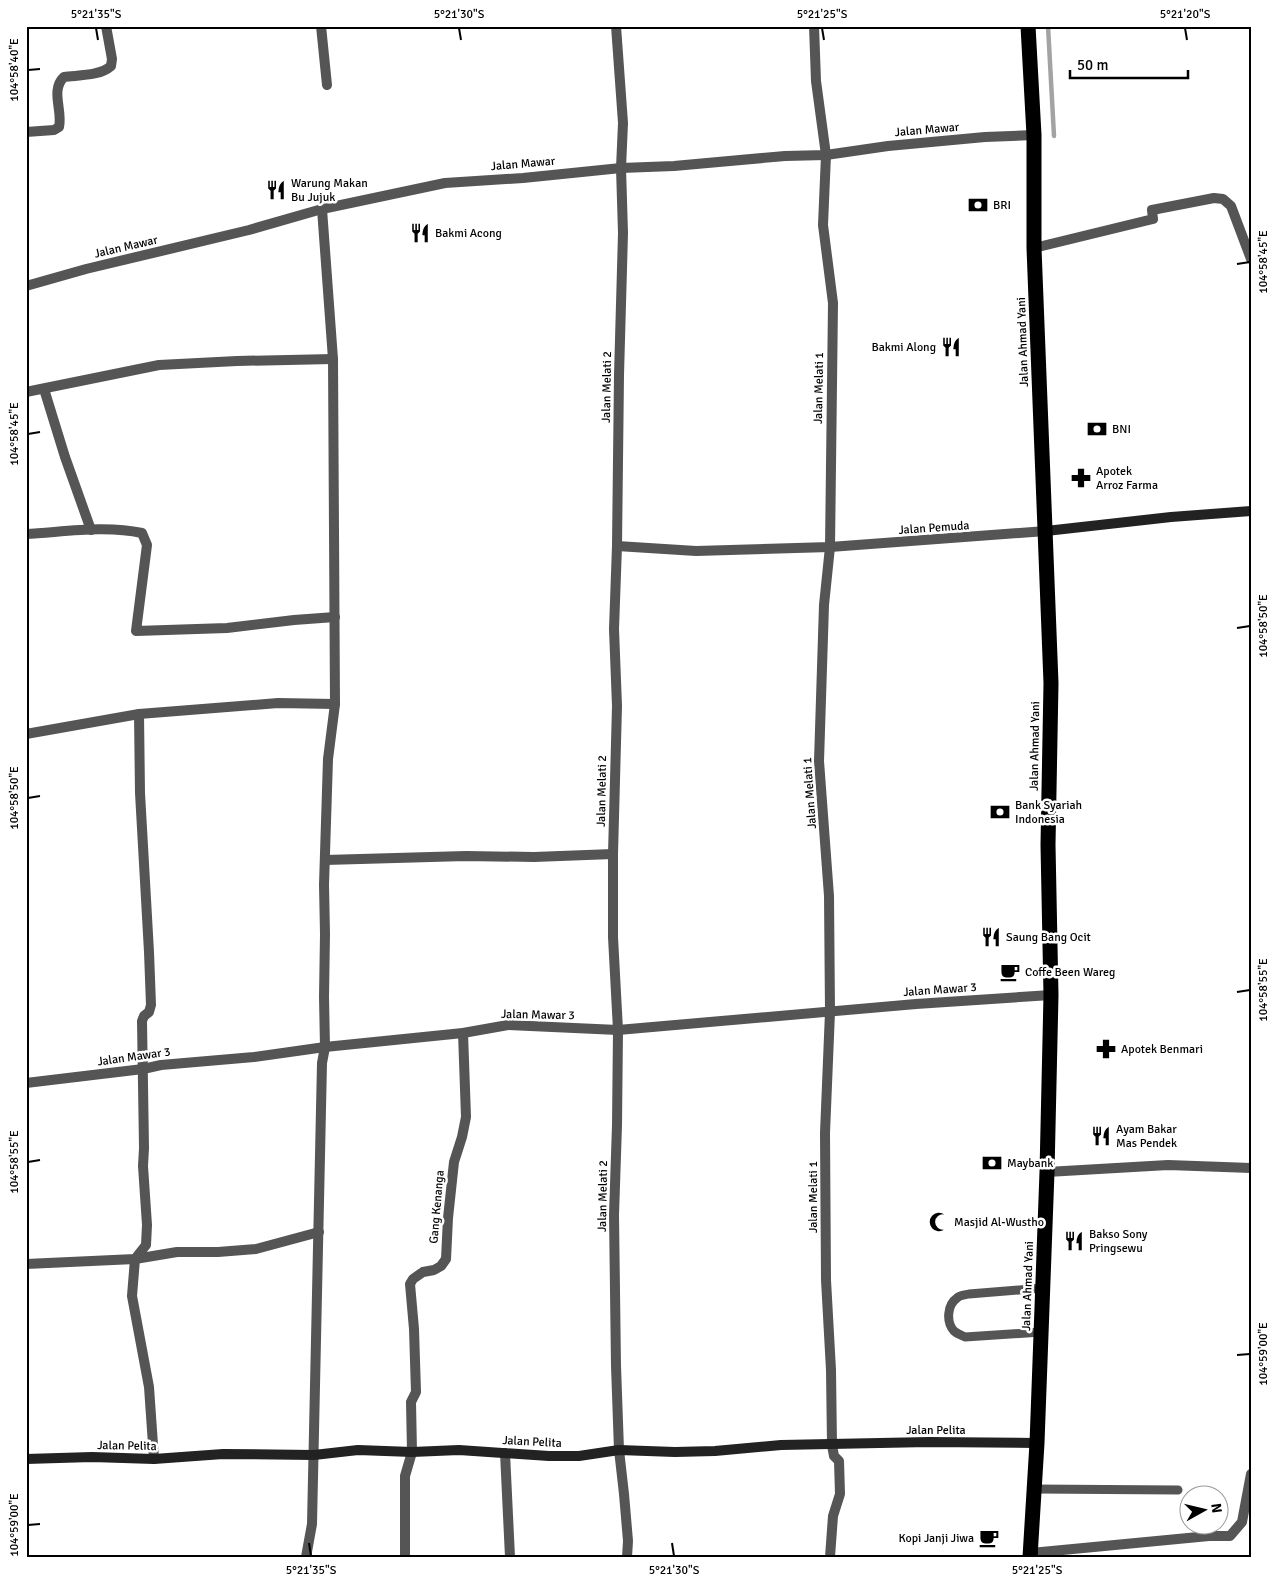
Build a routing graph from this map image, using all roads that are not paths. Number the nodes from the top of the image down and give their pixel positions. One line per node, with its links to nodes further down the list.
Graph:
1 (106, 26): 7 (street)
2 (322, 26): 6 (street)
3 (616, 26): 10 (street, Jalan Melati 2)
4 (814, 26): 9 (street, Jalan Melati 1)
5 (1028, 26): 8 (highway, Jalan Ahmad Yani)
6 (327, 85)
7 (26, 132)
8 (1034, 135): 9 (street, Jalan Mawar); 12 (highway, Jalan Ahmad Yani)
9 (826, 155): 10 (street, Jalan Mawar); 23 (street, Jalan Melati 1)
10 (621, 168): 11 (street, Jalan Mawar); 22 (street, Jalan Melati 2)
11 (322, 209): 14 (street, Jalan Mawar); 15 (street)
12 (1034, 248): 13 (street); 20 (highway, Jalan Ahmad Yani)
13 (1251, 259)
14 (26, 286)
15 (333, 359): 16 (street); 24 (street)
16 (44, 389): 17 (street); 19 (street)
17 (26, 392)
18 (1251, 511): 20 (street, Jalan Pemuda)
19 (91, 530): 21 (street); 24 (street)
20 (1046, 531): 23 (street, Jalan Pemuda); 30 (highway, Jalan Ahmad Yani)
21 (26, 534)
22 (618, 546): 23 (street, Jalan Pemuda); 28 (street, Jalan Melati 2)
23 (830, 547): 31 (street, Jalan Melati 1)
24 (335, 618): 25 (street)
25 (335, 704): 26 (street); 29 (street)
26 (139, 714): 27 (street); 35 (street)
27 (26, 734)
28 (613, 854): 29 (street); 32 (street, Jalan Melati 2)
29 (326, 860): 34 (street)
30 (1051, 995): 31 (street, Jalan Mawar 3); 38 (highway, Jalan Ahmad Yani)
31 (830, 1012): 32 (street, Jalan Mawar 3); 45 (street, Jalan Melati 1)
32 (618, 1030): 33 (street, Jalan Mawar 3); 46 (street, Jalan Melati 2)
33 (463, 1034): 34 (street, Jalan Mawar 3); 47 (street, Gang Kenanga)
34 (325, 1047): 35 (street, Jalan Mawar 3); 39 (street)
35 (143, 1069): 36 (street, Jalan Mawar 3); 40 (street)
36 (26, 1083)
37 (1251, 1168): 38 (street)
38 (1048, 1172): 42 (highway, Jalan Ahmad Yani)
39 (319, 1232): 40 (street); 49 (street)
40 (136, 1259): 41 (street); 51 (street)
41 (26, 1264)
42 (1043, 1288): 43 (highway, Jalan Ahmad Yani); 43 (lane)
43 (1041, 1332): 44 (highway, Jalan Ahmad Yani)
44 (1037, 1443): 45 (street, Jalan Pelita); 53 (highway, Jalan Ahmad Yani)
45 (832, 1445): 46 (street, Jalan Pelita); 60 (street, Jalan Melati 1)
46 (619, 1450): 48 (street, Jalan Pelita); 59 (street, Jalan Melati 2)
47 (412, 1452): 48 (street, Jalan Pelita); 49 (street, Jalan Pelita); 57 (street)
48 (506, 1453): 58 (street)
49 (314, 1455): 51 (street, Jalan Pelita); 56 (street)
50 (26, 1459): 51 (street, Jalan Pelita)
51 (154, 1459)
52 (1251, 1474): 55 (street)
53 (1034, 1489): 54 (lane); 55 (highway, Jalan Ahmad Yani)
54 (1178, 1490)
55 (1030, 1555)
56 (306, 1557)
57 (405, 1557)
58 (510, 1557)
59 (627, 1557)
60 (830, 1557)

